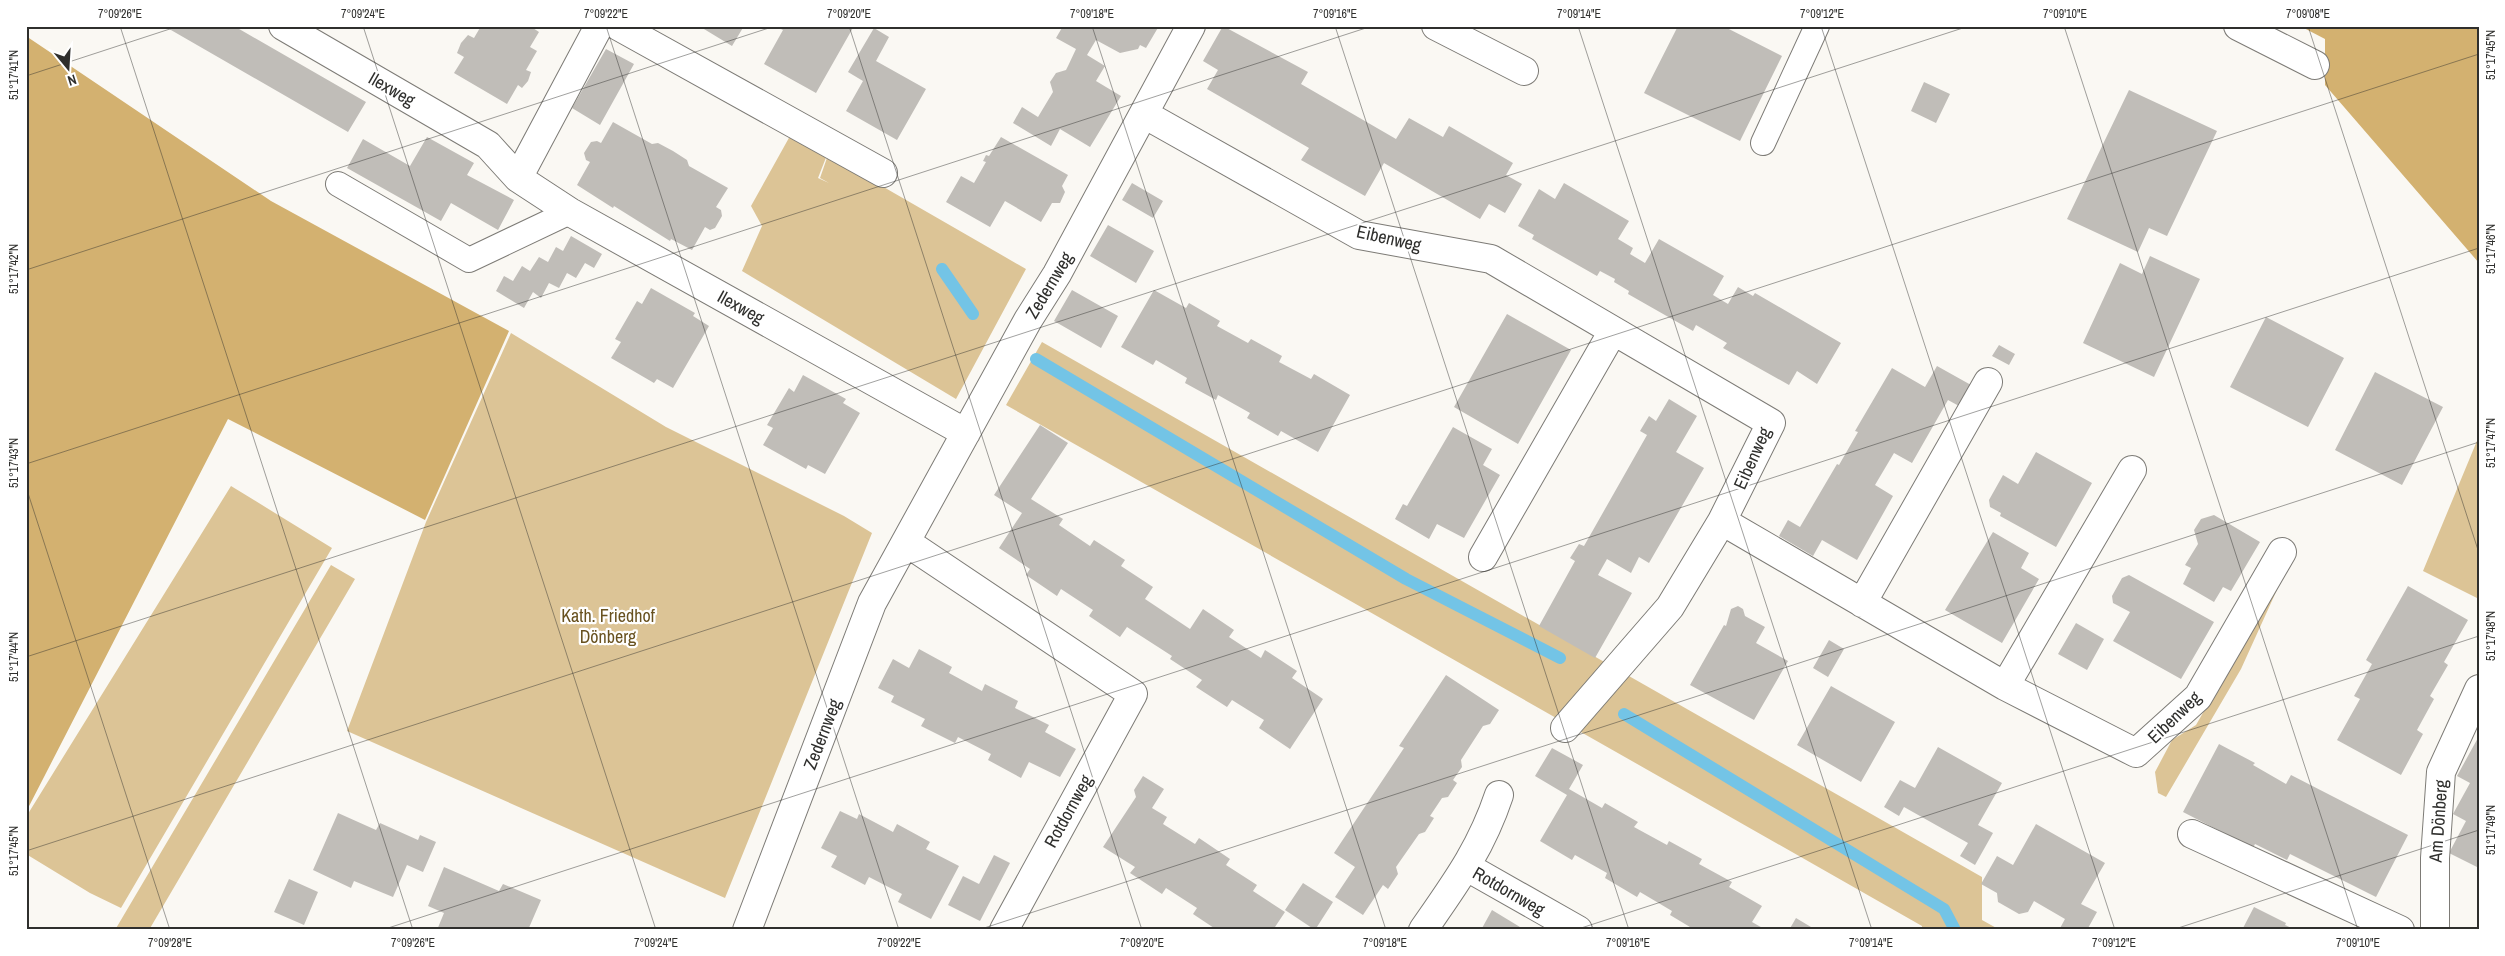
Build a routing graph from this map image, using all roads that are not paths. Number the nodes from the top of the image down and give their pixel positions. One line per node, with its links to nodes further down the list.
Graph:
1 (283, 26): 13 (street, Ilexweg)
2 (599, 26): 13 (street)
3 (618, 26): 12 (street)
4 (1191, 26): 10 (street, Zedernweg)
5 (1436, 26): 9 (street)
6 (1817, 26): 11 (lane)
7 (2238, 26): 8 (street)
8 (2315, 66)
9 (1524, 71)
10 (1144, 114): 16 (street, Eibenweg); 18 (street, Zedernweg)
11 (1763, 143)
12 (883, 173)
13 (518, 178): 15 (street, Ilexweg)
14 (338, 184): 15 (lane)
15 (570, 212): 18 (street, Ilexweg)
16 (1613, 331): 20 (street, Eibenweg); 23 (street)
17 (1988, 382): 24 (street)
18 (966, 433): 21 (street, Zedernweg)
19 (2132, 470): 25 (street)
20 (1722, 521): 24 (street, Eibenweg); 27 (street, Eibenweg)
21 (906, 542): 31 (street, Zedernweg); 32 (street, Rotdornweg)
22 (2282, 552): 25 (street, Eibenweg)
23 (1483, 557)
24 (1862, 604): 25 (street, Eibenweg)
25 (2005, 686)
26 (2479, 690): 36 (street, Am Dönberg)
27 (1566, 728)
28 (1499, 795): 30 (street, Rotdornweg)
29 (2192, 834): 35 (street)
30 (1467, 867): 33 (street, Rotdornweg); 34 (street, Rotdornweg)
31 (747, 930)
32 (1004, 930)
33 (1423, 930)
34 (1578, 930)
35 (2400, 930)
36 (2435, 930)

